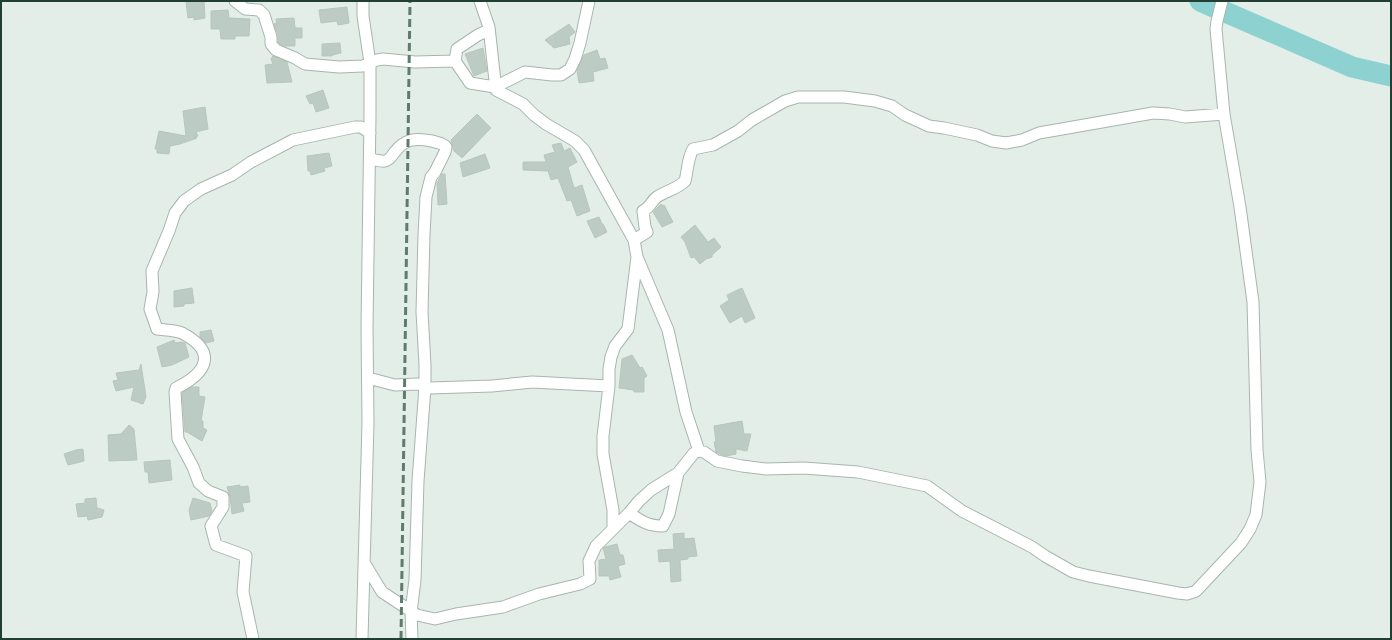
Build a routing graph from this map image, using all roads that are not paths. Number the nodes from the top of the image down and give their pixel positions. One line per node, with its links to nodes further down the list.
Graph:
1 (236, 1): 8 (street)
2 (363, 1): 8 (street)
3 (480, 1): 6 (street)
4 (589, 1): 9 (street)
5 (1222, 1): 10 (street)
6 (489, 30): 7 (street); 9 (street)
7 (455, 61): 8 (street); 9 (street)
8 (370, 63): 11 (street)
9 (495, 88): 13 (street)
10 (1224, 114): 13 (street); 18 (street)
11 (370, 133): 12 (street); 24 (street)
12 (370, 159): 15 (street); 17 (street)
13 (634, 240): 14 (street)
14 (638, 257): 16 (street); 18 (street)
15 (368, 378): 17 (street); 22 (street)
16 (609, 386): 17 (street); 21 (street)
17 (425, 387): 23 (street)
18 (699, 451): 19 (street)
19 (678, 473): 20 (street); 20 (street)
20 (629, 514): 21 (street)
21 (613, 528): 23 (street)
22 (365, 564): 23 (street); 25 (street)
23 (411, 612): 26 (street)
24 (252, 639)
25 (362, 639)
26 (412, 639)

